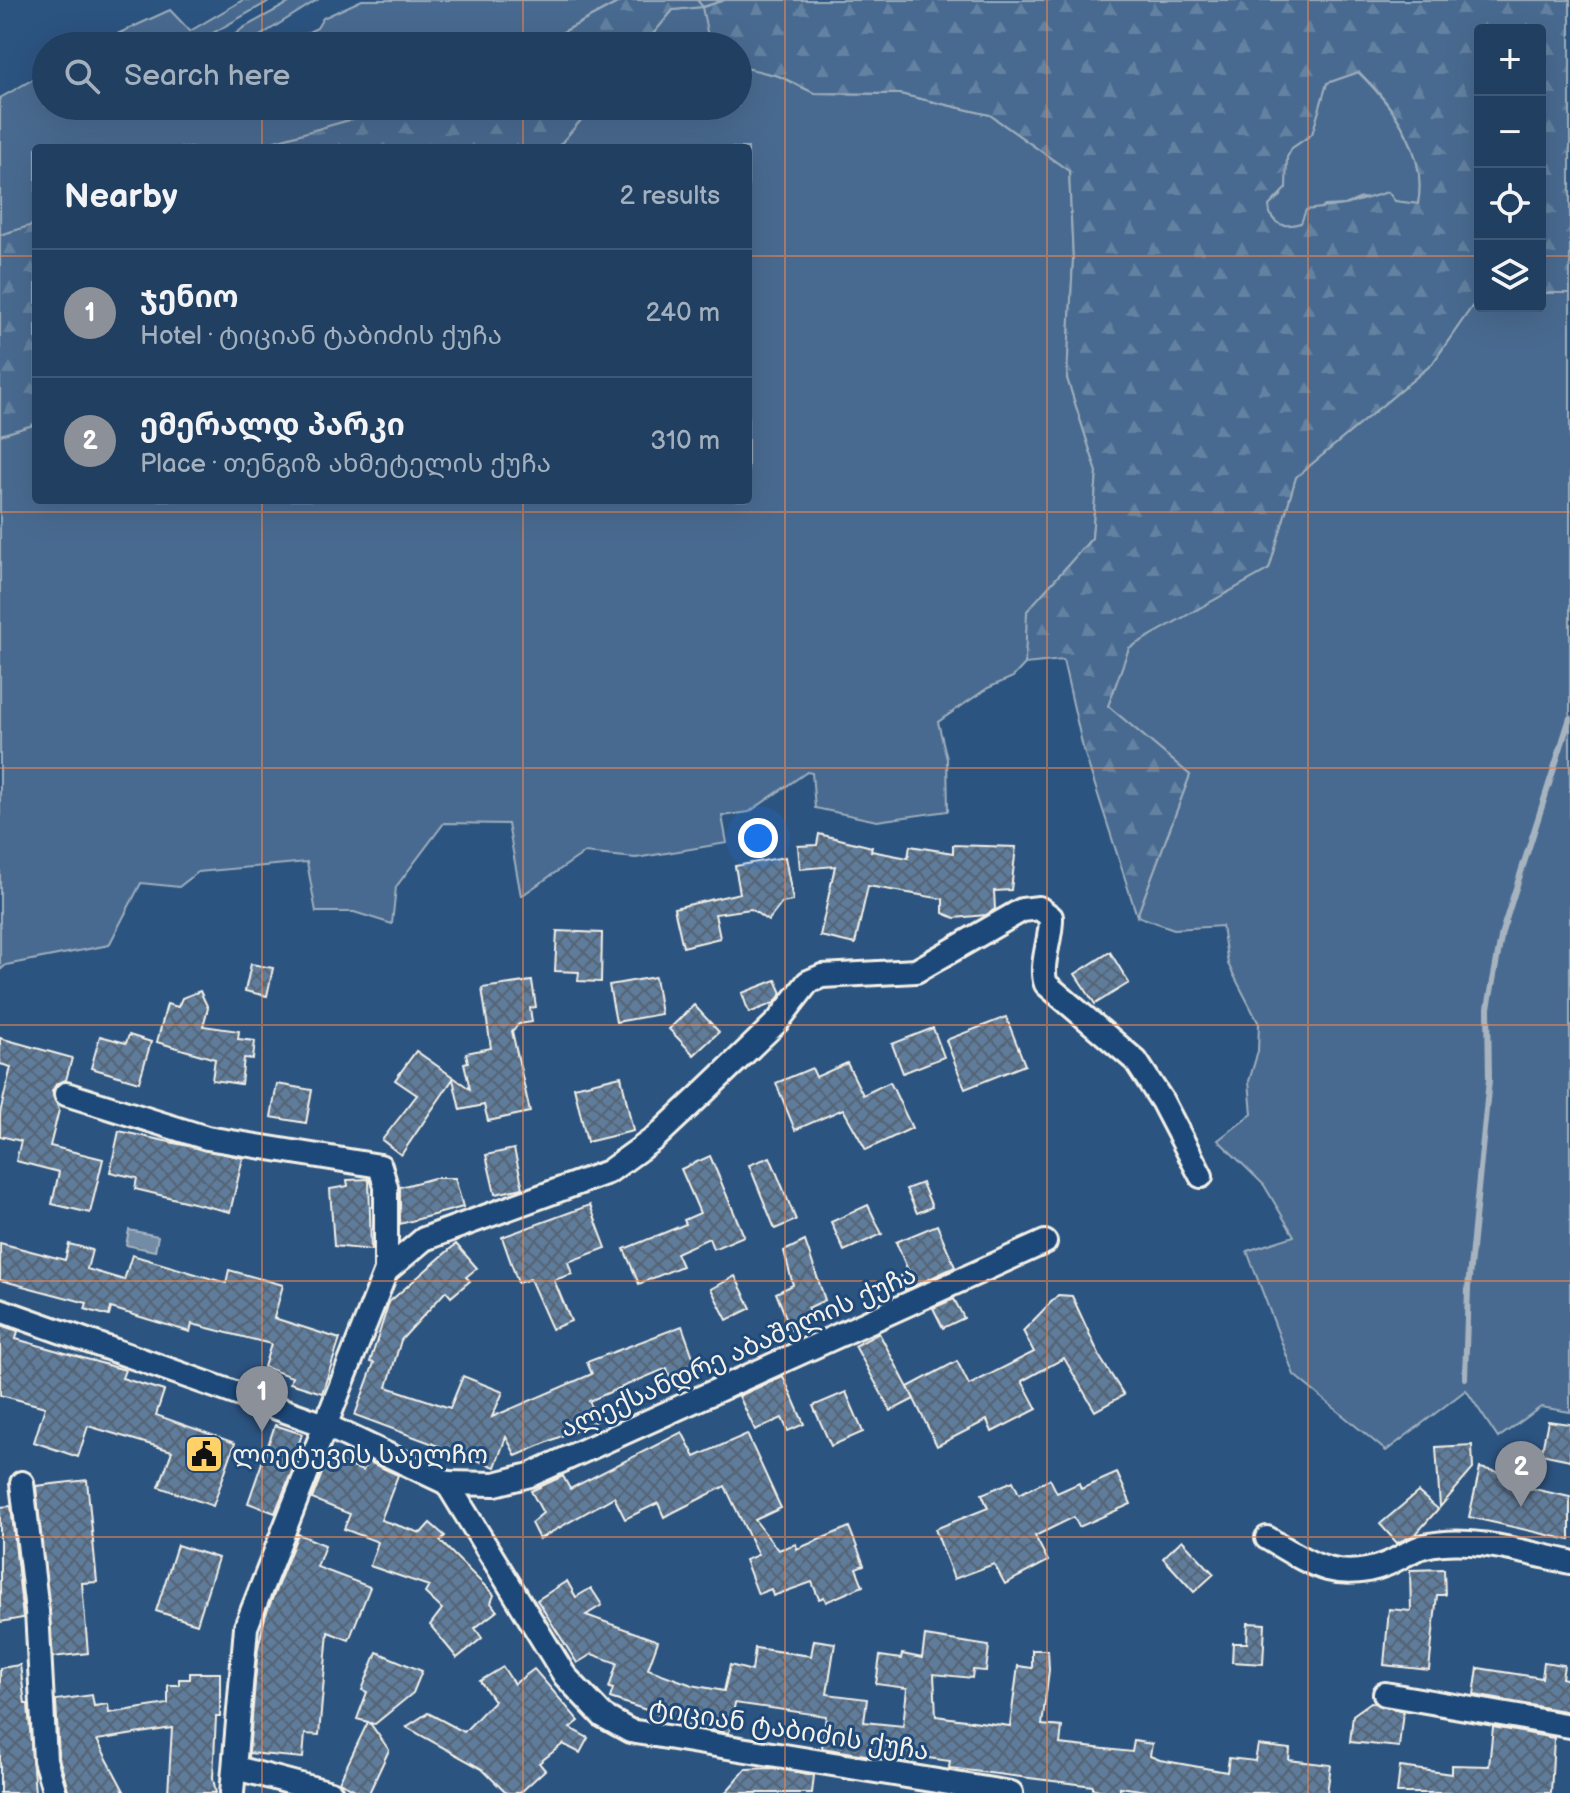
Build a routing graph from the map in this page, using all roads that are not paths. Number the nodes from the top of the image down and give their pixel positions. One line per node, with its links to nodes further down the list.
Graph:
1 (66, 1094): 4 (street)
2 (1201, 1176): 4 (street)
3 (1045, 1242): 8 (street, ალექსანდრე აბაშელის ქუჩა)
4 (386, 1271): 6 (street)
5 (0, 1310): 6 (street)
6 (325, 1425): 8 (street); 13 (street)
7 (22, 1483): 14 (street)
8 (447, 1483): 17 (street, ტიციან ტაბიძის ქუჩა)
9 (1267, 1538): 10 (street)
10 (1570, 1562)
11 (1385, 1694): 12 (street)
12 (1570, 1726)
13 (236, 1768): 15 (street); 16 (street)
14 (55, 1793)
15 (232, 1793)
16 (331, 1793)
17 (1011, 1793)

